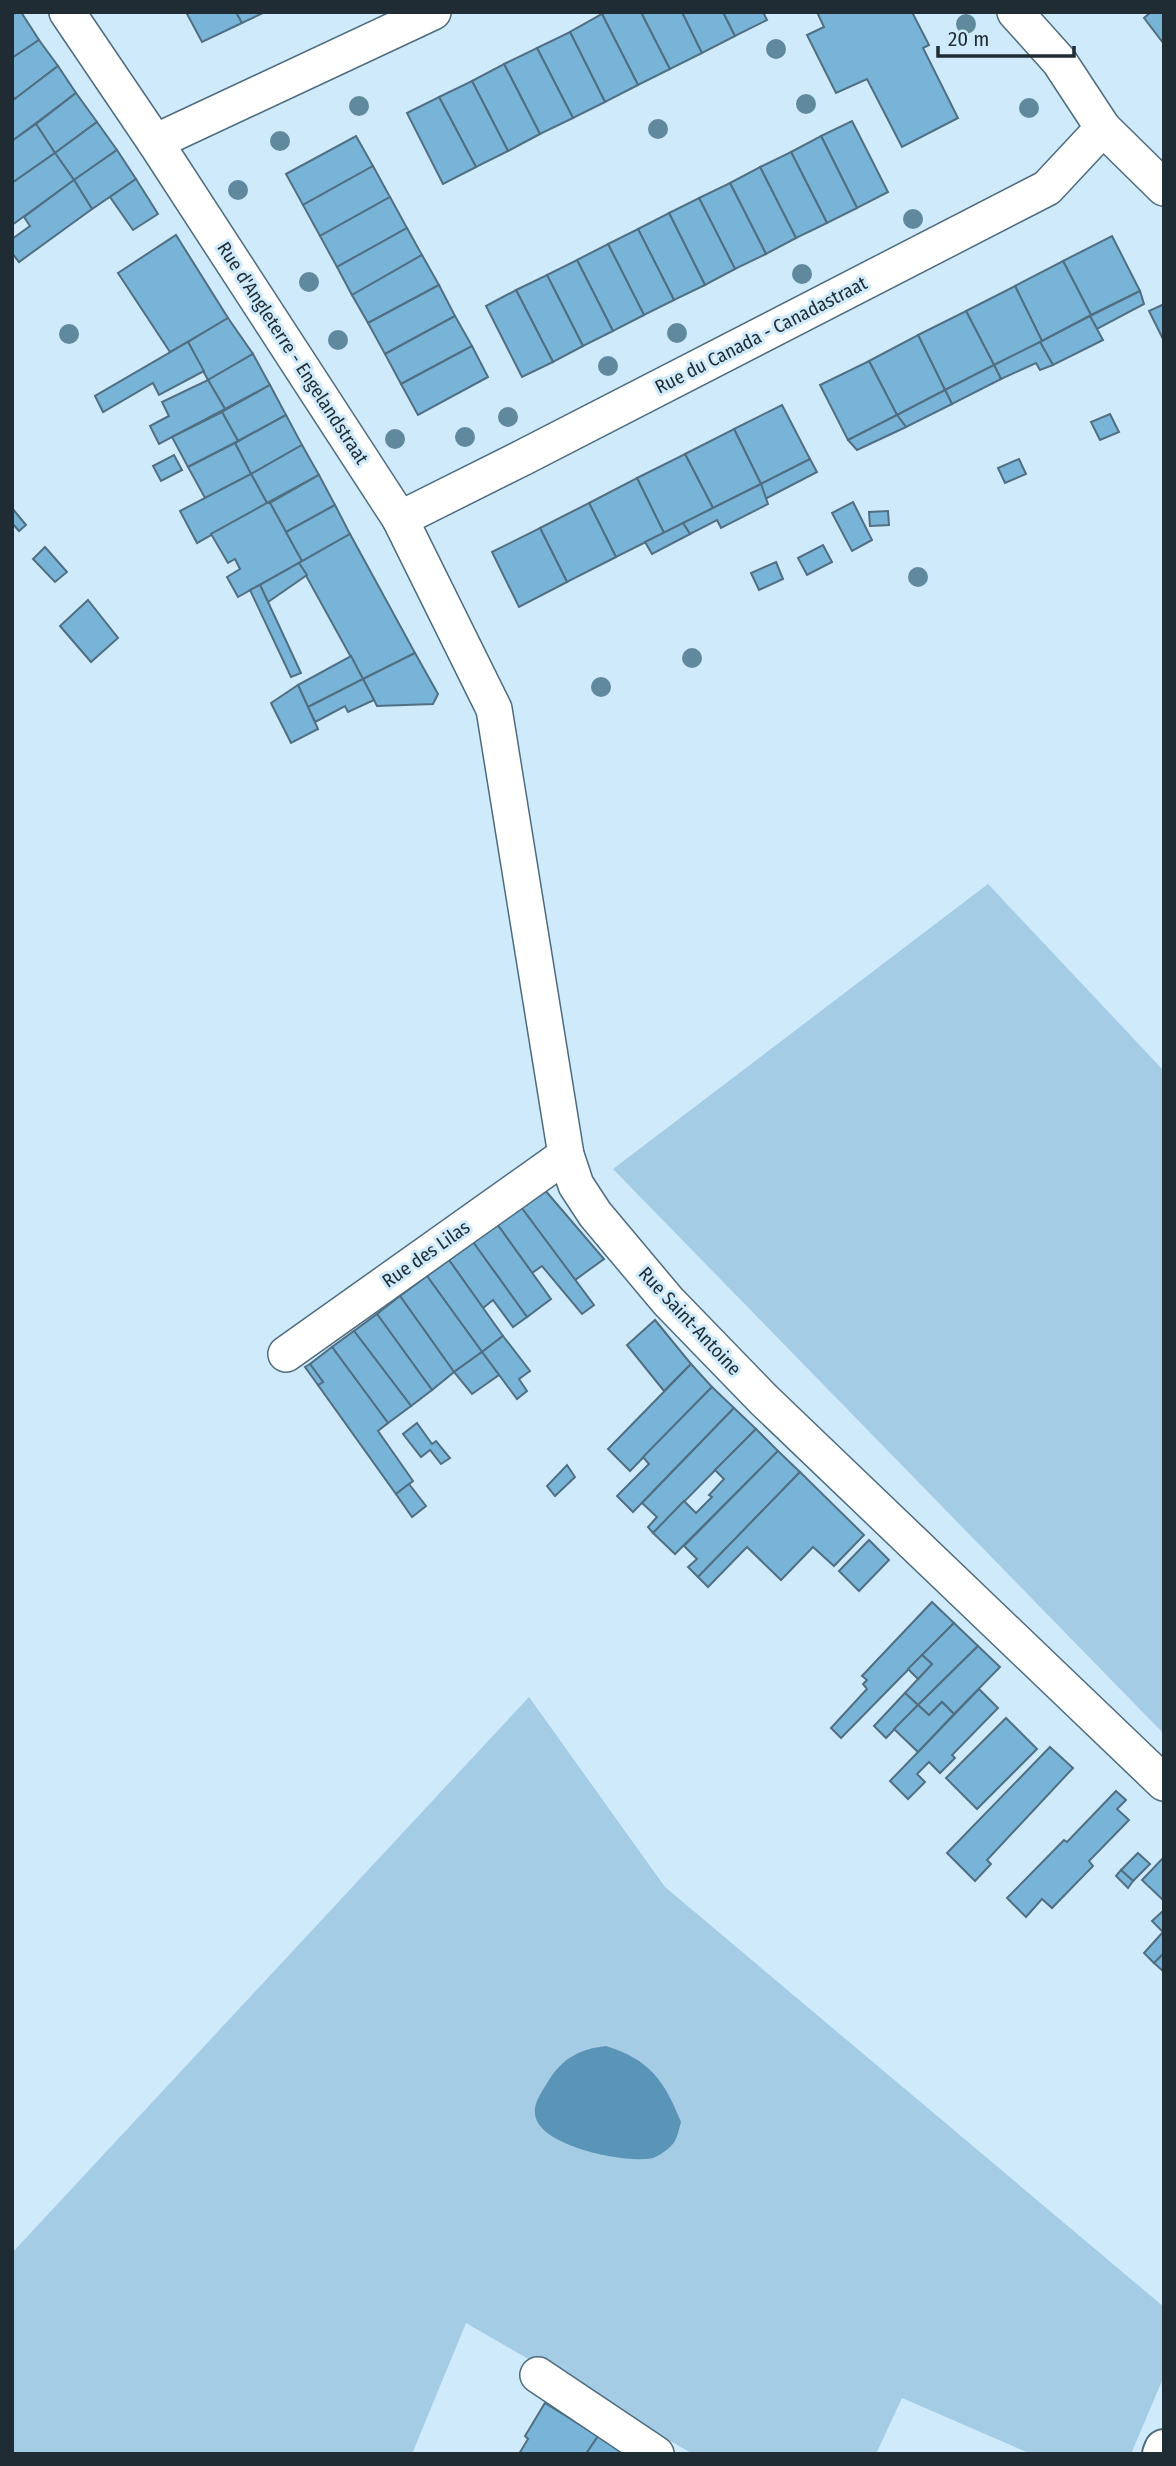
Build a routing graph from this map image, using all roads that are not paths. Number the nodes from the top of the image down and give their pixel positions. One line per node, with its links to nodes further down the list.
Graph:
1 (67, 12): 5 (street, Rue d'Angleterre - Engelandstraat)
2 (433, 12): 5 (street)
3 (1015, 12): 4 (street)
4 (1103, 128): 6 (street); 7 (street, Rue du Canada - Canadastraat)
5 (155, 142): 7 (street, Rue d'Angleterre - Engelandstraat)
6 (1164, 188)
7 (400, 519): 8 (street, Rue d'Angleterre - Engelandstraat)
8 (494, 709): 9 (street, Rue Saint-Antoine)
9 (566, 1155): 10 (street, Rue des Lilas); 11 (street, Rue Saint-Antoine)
10 (286, 1354)
11 (1164, 1783)
12 (538, 2375): 14 (street)
13 (1164, 2449): 15 (street)
14 (656, 2454)
15 (1162, 2454)

